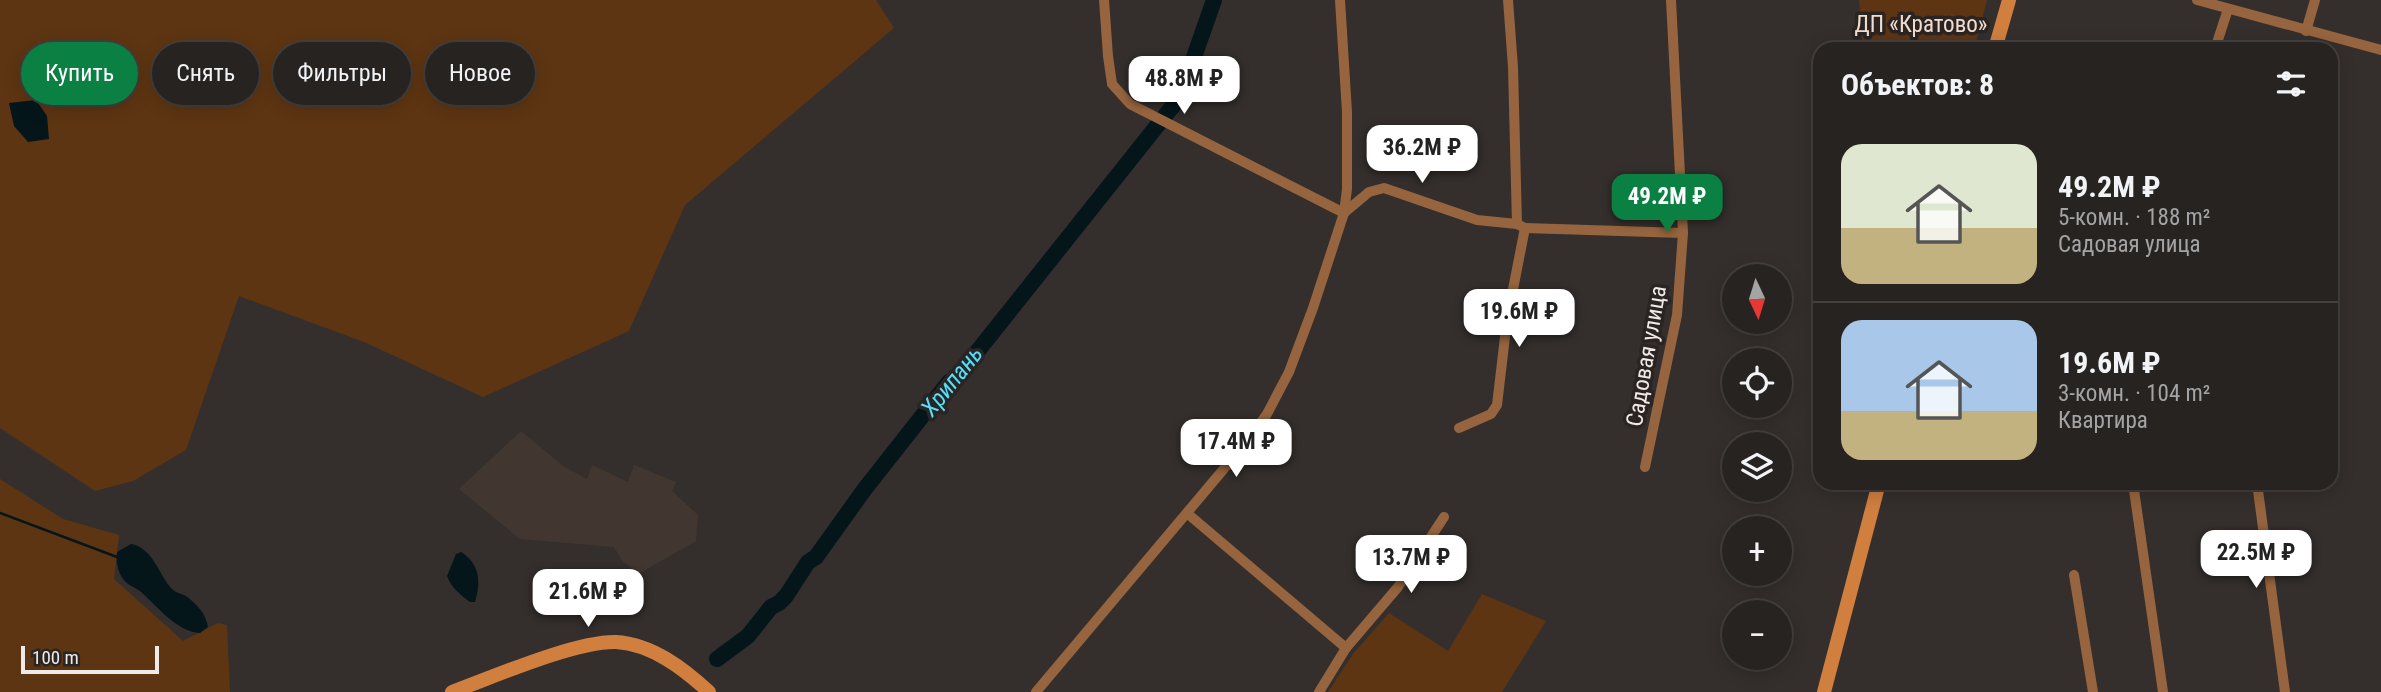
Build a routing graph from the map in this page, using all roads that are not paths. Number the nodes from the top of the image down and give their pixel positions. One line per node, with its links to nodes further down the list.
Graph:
1 (1104, 0): 13 (street)
2 (1340, 0): 13 (street)
3 (1508, 0): 14 (street)
4 (1671, 0): 15 (street, Садовая улица)
5 (2009, 0): 10 (main road)
6 (2197, 0): 8 (street)
7 (2315, 0): 9 (street)
8 (2228, 9): 9 (street); 11 (street)
9 (2306, 30): 12 (street)
10 (1997, 42)
11 (2217, 42)
12 (2380, 48)
13 (1344, 213): 14 (street); 21 (street)
14 (1521, 226): 15 (street); 16 (street)
15 (1683, 233): 17 (street, Садовая улица)
16 (1459, 428)
17 (1644, 467)
18 (1876, 490): 29 (main road)
19 (2134, 490): 31 (street)
20 (2258, 490): 32 (street)
21 (1188, 514): 24 (street); 27 (street)
22 (1444, 517): 24 (street)
23 (2074, 575): 30 (street)
24 (1346, 648): 28 (street)
25 (452, 692): 26 (main road)
26 (709, 692)
27 (1036, 692)
28 (1319, 692)
29 (1824, 692)
30 (2093, 692)
31 (2163, 692)
32 (2285, 692)

